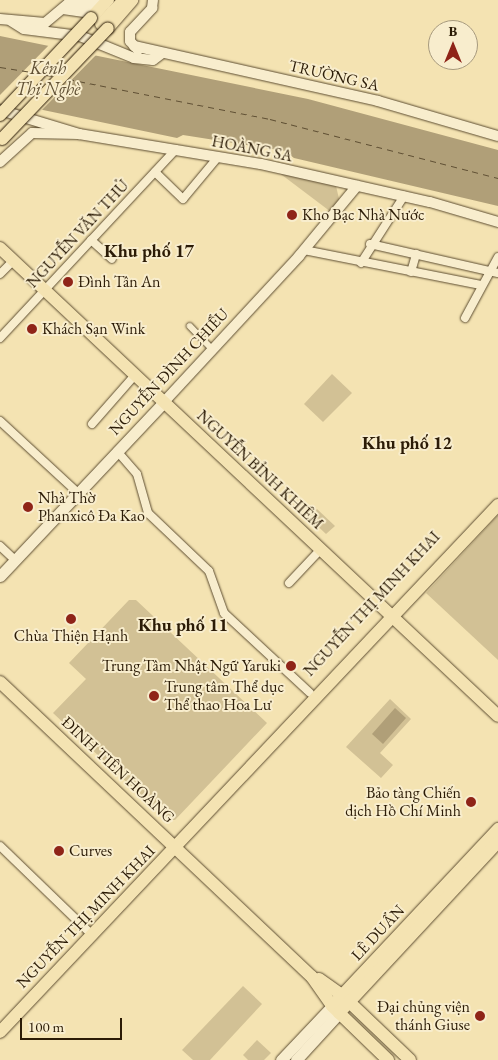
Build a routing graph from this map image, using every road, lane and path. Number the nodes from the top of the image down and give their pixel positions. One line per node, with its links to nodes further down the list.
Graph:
1 (124, 0): 7 (main road)
2 (132, 0): 7 (main road)
3 (153, 0): 8 (street)
4 (106, 2): 5 (street); 7 (main road)
5 (64, 9): 6 (street); 7 (street)
6 (5, 20): 10 (street, TRƯỜNG SA)
7 (99, 21): 12 (main road, bridge); 15 (main road, bridge)
8 (135, 50): 9 (street, TRƯỜNG SA); 10 (street, TRƯỜNG SA)
9 (162, 54): 10 (street, TRƯỜNG SA); 14 (street, TRƯỜNG SA)
10 (123, 55)
11 (0, 110): 13 (street, HOÀNG SA)
12 (0, 115)
13 (79, 134): 16 (street, HOÀNG SA); 18 (street)
14 (498, 136)
15 (1, 137)
16 (176, 149): 17 (street, HOÀNG SA); 19 (street, NGUYỄN VĂN THỦ)
17 (218, 157): 19 (street); 20 (street, HOÀNG SA)
18 (0, 162)
19 (155, 172): 23 (street, NGUYỄN VĂN THỦ)
20 (357, 186): 21 (street, HOÀNG SA); 26 (street, NGUYỄN ĐÌNH CHIỂU)
21 (404, 196): 22 (street, HOÀNG SA); 24 (street)
22 (498, 222)
23 (91, 240): 29 (street); 38 (street, NGUYỄN VĂN THỦ)
24 (370, 244): 27 (street); 32 (street)
25 (0, 248): 30 (main road, NGUYỄN BỈNH KHIÊM)
26 (304, 250): 32 (street); 42 (street, NGUYỄN ĐÌNH CHIỂU)
27 (416, 254): 31 (street); 33 (street)
28 (498, 257): 34 (street)
29 (112, 259)
30 (13, 261): 35 (street); 38 (main road, NGUYỄN BỈNH KHIÊM)
31 (447, 261): 34 (street); 36 (street)
32 (361, 263): 33 (street)
33 (411, 272): 36 (street)
34 (496, 272): 37 (street)
35 (0, 274)
36 (442, 278): 37 (street)
37 (480, 285): 39 (street)
38 (44, 291): 41 (street, NGUYỄN VĂN THỦ); 43 (main road, NGUYỄN BỈNH KHIÊM)
39 (465, 318)
40 (190, 326): 42 (street)
41 (0, 338)
42 (213, 350): 44 (street, NGUYỄN ĐÌNH CHIỂU)
43 (135, 375): 44 (main road, NGUYỄN BỈNH KHIÊM); 46 (street)
44 (164, 402): 47 (main road, NGUYỄN ĐÌNH CHIỂU); 51 (main road, NGUYỄN BỈNH KHIÊM)
45 (0, 421): 48 (street)
46 (92, 424)
47 (117, 451): 48 (main road, NGUYỄN ĐÌNH CHIỂU); 57 (street)
48 (78, 493): 52 (main road, NGUYỄN ĐÌNH CHIỂU)
49 (497, 498): 55 (main road, NGUYỄN THỊ MINH KHAI)
50 (0, 546): 52 (street)
51 (321, 549): 54 (street); 55 (main road, NGUYỄN BỈNH KHIÊM)
52 (15, 560): 53 (main road, NGUYỄN ĐÌNH CHIỂU)
53 (0, 576)
54 (289, 583)
55 (390, 615): 57 (main road, NGUYỄN THỊ MINH KHAI); 58 (main road, NGUYỄN BỈNH KHIÊM)
56 (0, 682): 62 (main road, ĐINH TIÊN HOÀNG)
57 (313, 696): 62 (main road, NGUYỄN THỊ MINH KHAI)
58 (498, 716)
59 (498, 829): 63 (main road, LÊ DUẨN)
60 (498, 842): 63 (main road, LÊ DUẨN)
61 (0, 846): 64 (street)
62 (174, 847): 64 (main road, NGUYỄN THỊ MINH KHAI); 65 (main road, ĐINH TIÊN HOÀNG)
63 (447, 891): 66 (main road, LÊ DUẨN)
64 (91, 934): 68 (main road, NGUYỄN THỊ MINH KHAI)
65 (312, 977): 66 (main road, ĐINH TIÊN HOÀNG); 67 (main road, ĐINH TIÊN HOÀNG)
66 (346, 998): 67 (main road, LÊ DUẨN); 72 (main road, ĐINH TIÊN HOÀNG)
67 (335, 1010): 69 (main road, LÊ DUẨN); 70 (main road, LÊ DUẨN); 71 (main road, ĐINH TIÊN HOÀNG)
68 (0, 1032)
69 (281, 1060)
70 (296, 1060)
71 (388, 1060)
72 (409, 1060)

